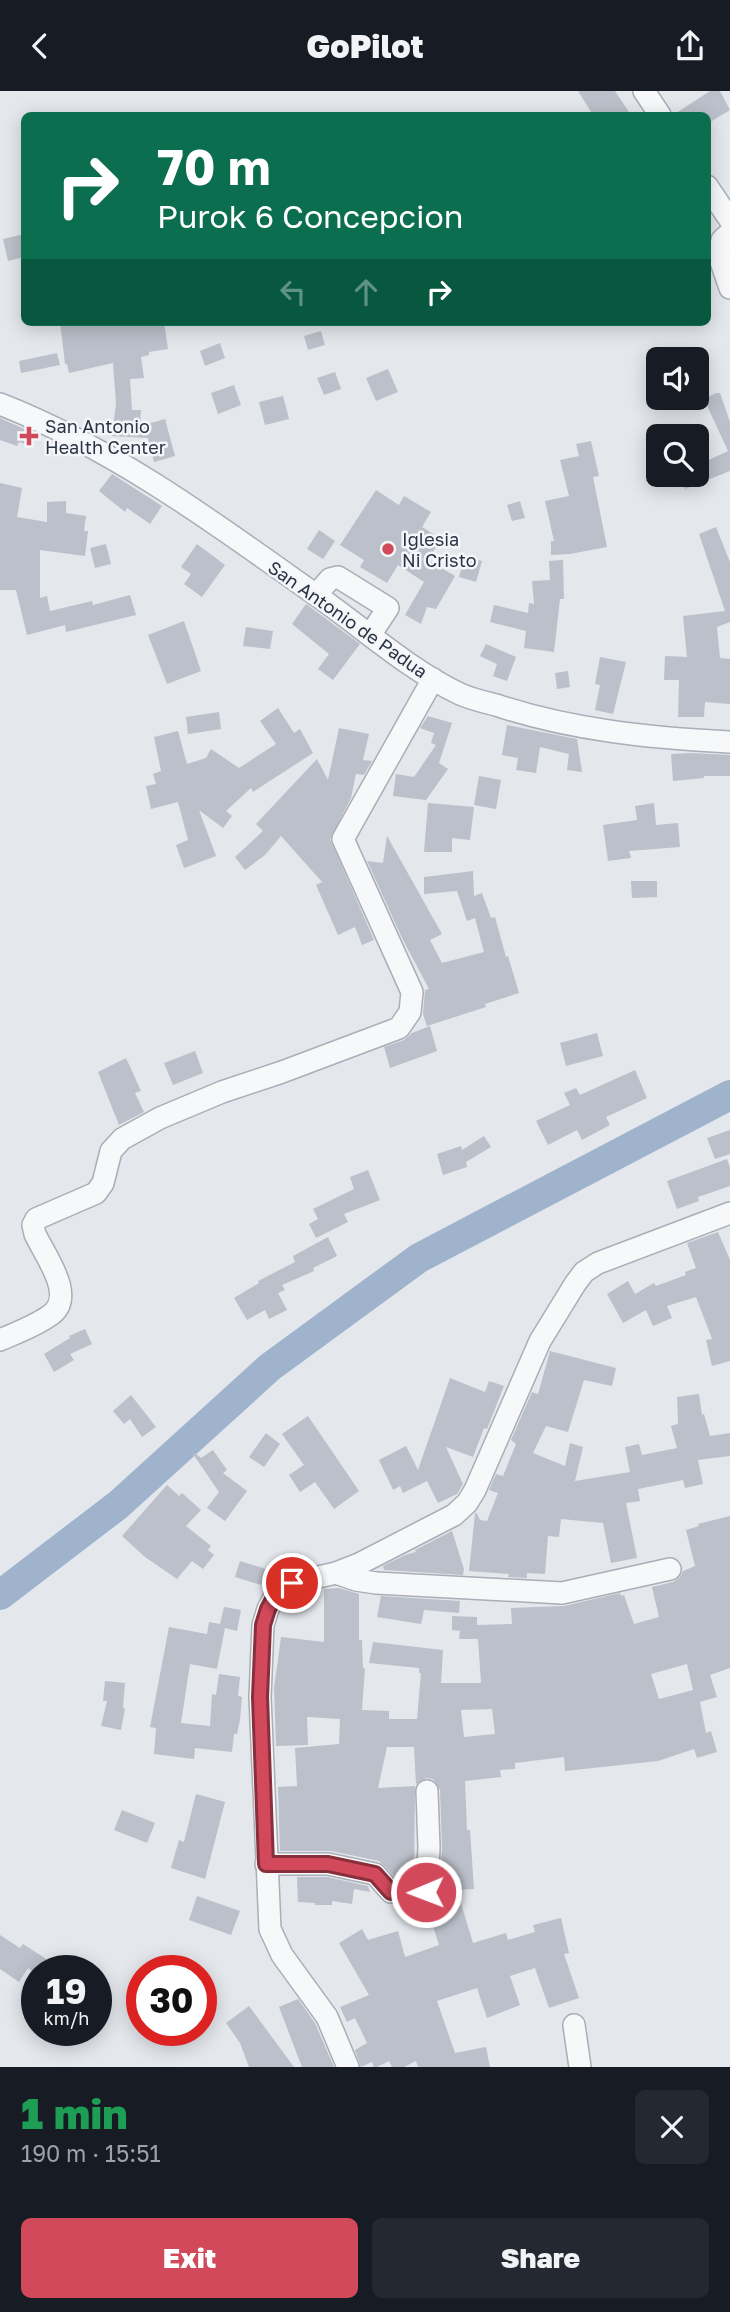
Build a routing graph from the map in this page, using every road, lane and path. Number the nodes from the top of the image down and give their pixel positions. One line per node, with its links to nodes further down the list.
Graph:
1 (644, 91): 2 (street)
2 (658, 112)
3 (711, 192): 4 (street)
4 (730, 220)
5 (730, 233): 6 (street)
6 (730, 288)
7 (0, 404): 8 (street, San Antonio de Padua)
8 (316, 596): 9 (street, San Antonio de Padua); 9 (street)
9 (370, 635): 10 (street, San Antonio de Padua)
10 (433, 678): 11 (street, San Antonio de Padua); 13 (street)
11 (730, 742)
12 (730, 1213): 15 (street)
13 (0, 1341)
14 (670, 1569): 15 (street)
15 (336, 1573): 17 (street)
16 (427, 1791): 17 (street)
17 (266, 1864): 19 (street)
18 (574, 2025): 20 (street)
19 (348, 2067)
20 (580, 2067)

